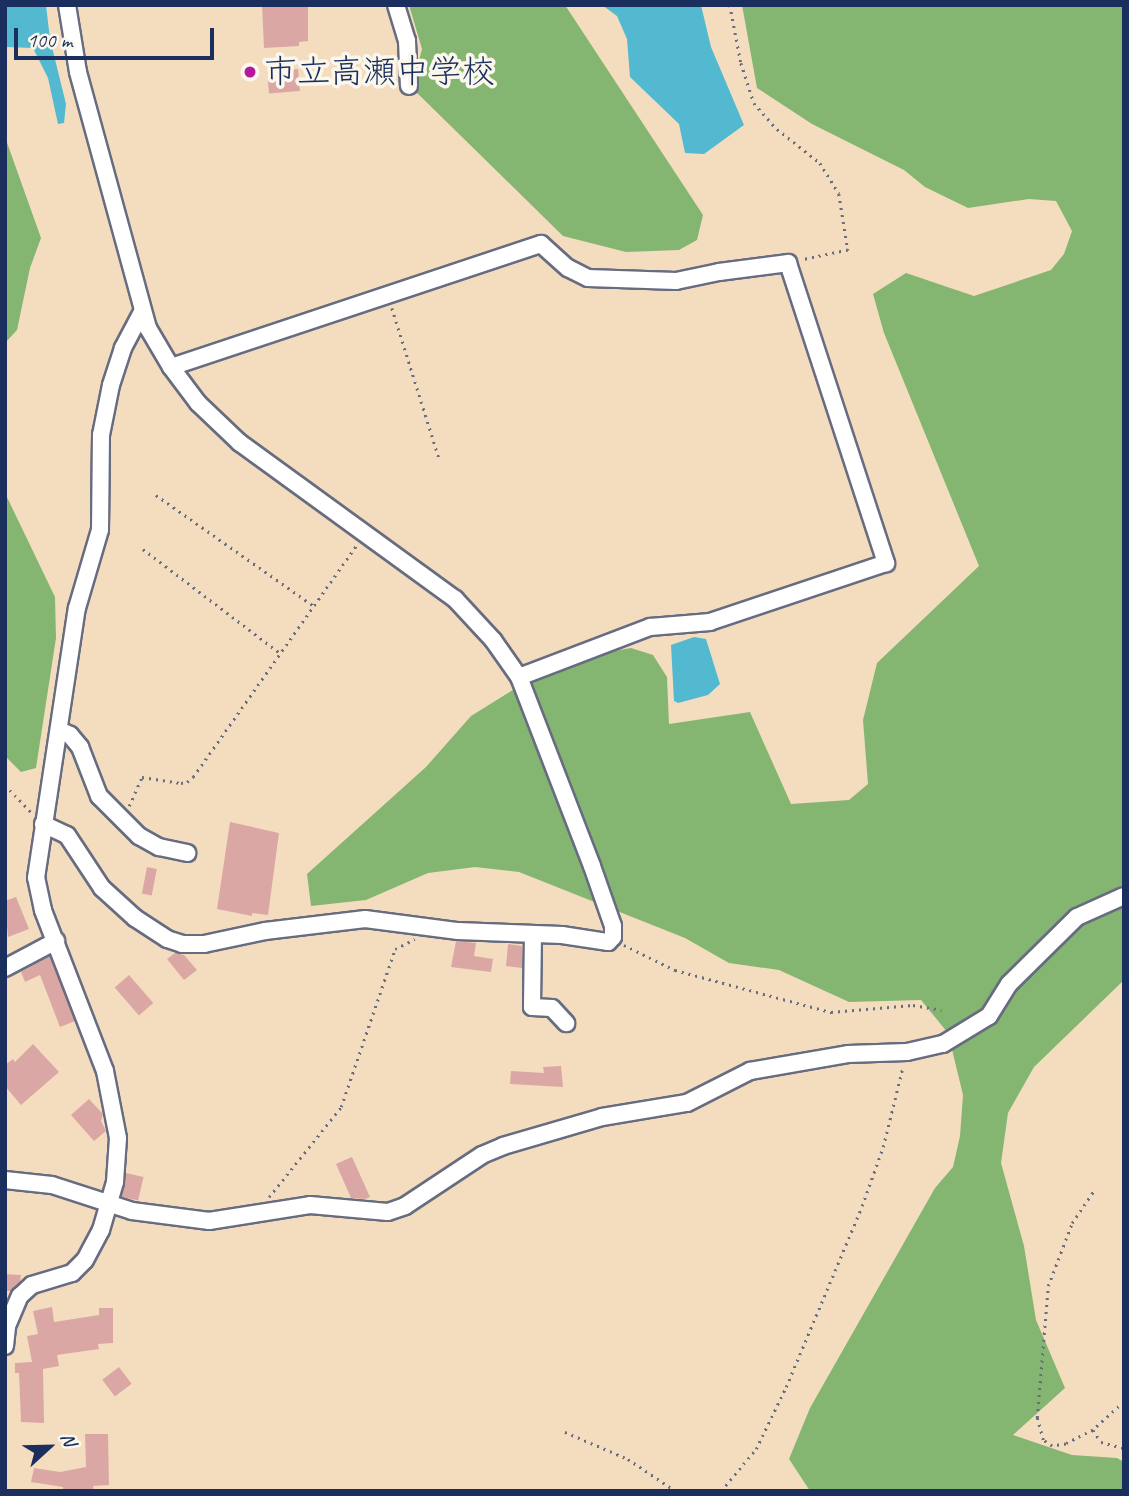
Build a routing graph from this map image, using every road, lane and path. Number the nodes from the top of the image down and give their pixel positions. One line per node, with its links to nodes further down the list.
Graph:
1 (66, 5): 7 (street)
2 (396, 5): 4 (street)
3 (730, 5): 5 (path)
4 (409, 86)
5 (788, 263): 6 (street); 15 (street)
6 (388, 295): 8 (street); 9 (path)
7 (142, 312): 8 (street); 16 (street)
8 (171, 367): 11 (street)
9 (439, 458)
10 (156, 495): 13 (path)
11 (366, 532): 13 (path); 15 (street)
12 (143, 549): 14 (path)
13 (314, 606): 14 (path)
14 (280, 653): 18 (path)
15 (519, 677): 24 (street)
16 (59, 730): 18 (street); 19 (street)
17 (5, 785): 19 (path)
18 (123, 818): 20 (street)
19 (43, 824): 22 (street); 25 (street)
20 (187, 853)
21 (1124, 896): 29 (street)
22 (420, 926): 23 (street); 33 (path)
23 (533, 934): 24 (street); 28 (street)
24 (611, 939): 27 (path)
25 (56, 941): 26 (street); 32 (street)
26 (5, 968)
27 (942, 1010)
28 (566, 1023)
29 (907, 1052): 33 (street); 40 (path)
30 (5, 1180): 32 (street)
31 (1094, 1189): 36 (path)
32 (107, 1205): 33 (street); 34 (street)
33 (254, 1216)
34 (5, 1346)
35 (1124, 1402): 36 (path)
36 (1093, 1430): 38 (path)
37 (565, 1433): 39 (path)
38 (1124, 1448)
39 (676, 1491)
40 (721, 1491)

